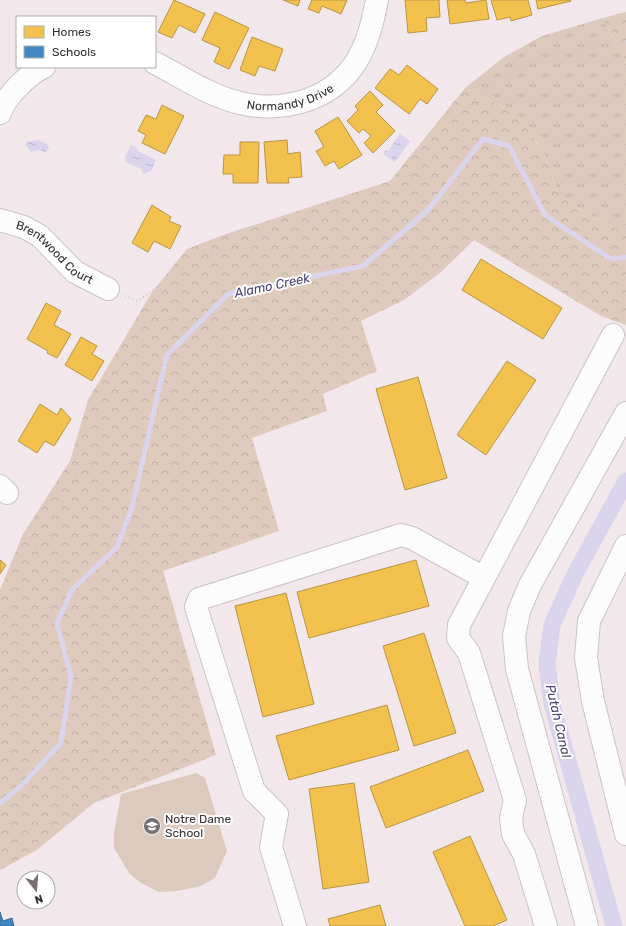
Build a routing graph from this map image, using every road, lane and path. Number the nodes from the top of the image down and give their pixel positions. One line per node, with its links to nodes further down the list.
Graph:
1 (377, 0): 3 (street, Normandy Drive)
2 (626, 42): 8 (path)
3 (156, 65)
4 (42, 68): 5 (street)
5 (0, 113)
6 (0, 220): 7 (street, Brentwood Court)
7 (108, 288): 8 (path)
8 (167, 292): 13 (path)
9 (612, 335): 12 (street); 15 (path)
10 (626, 413): 18 (street)
11 (626, 546): 14 (street)
12 (484, 578): 16 (street); 17 (street)
13 (0, 640)
14 (626, 834)
15 (0, 856)
16 (295, 926)
17 (546, 926)
18 (587, 926)

